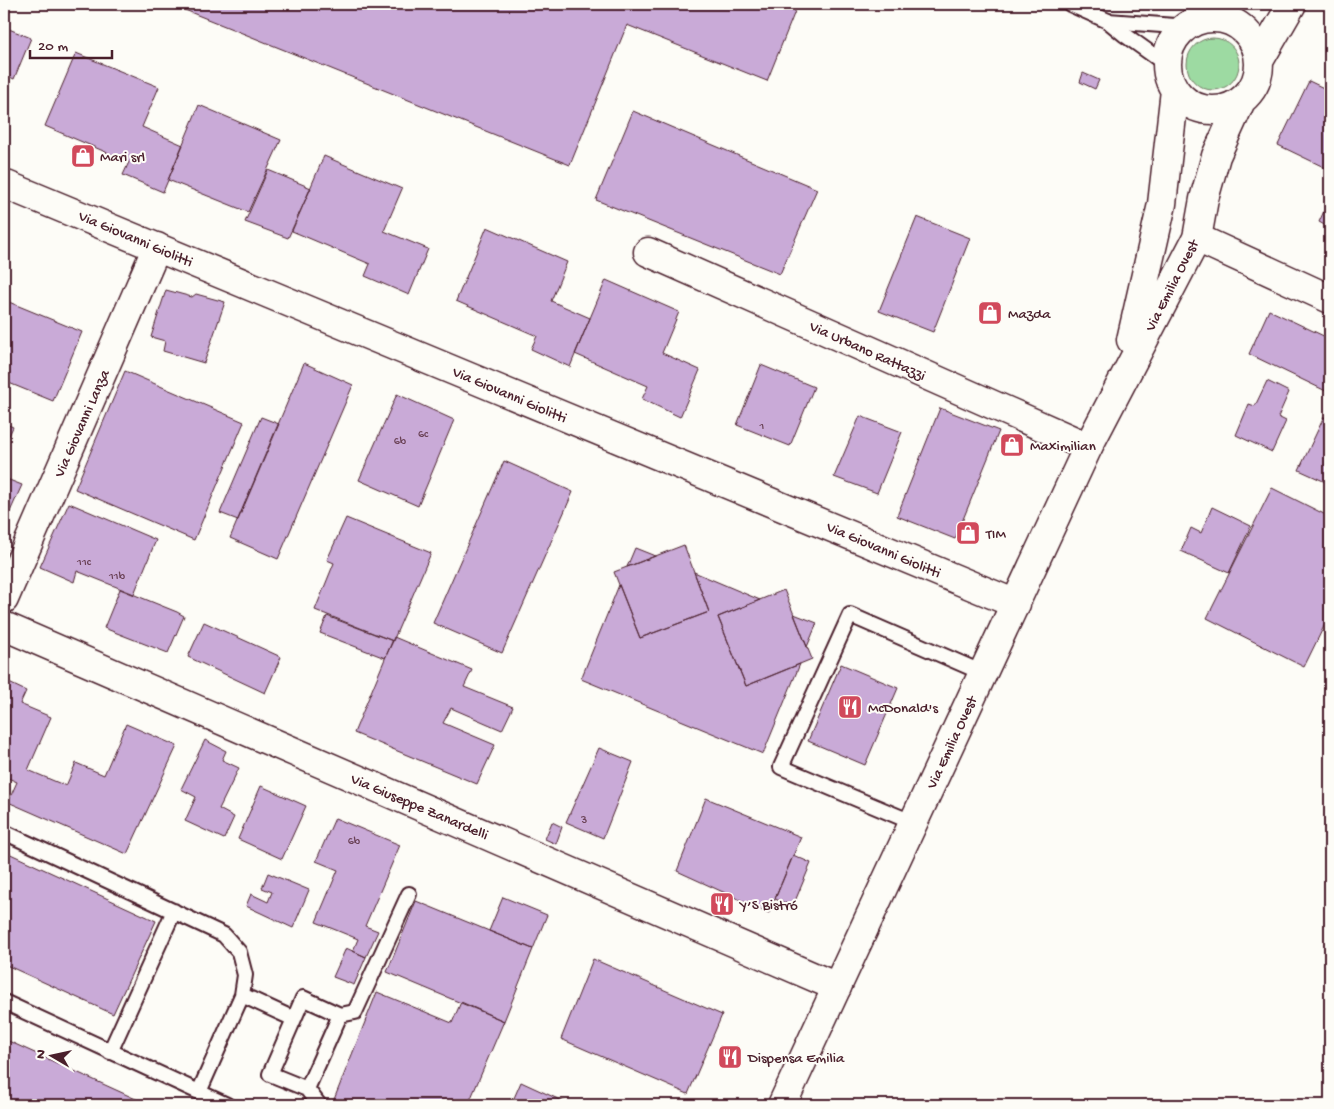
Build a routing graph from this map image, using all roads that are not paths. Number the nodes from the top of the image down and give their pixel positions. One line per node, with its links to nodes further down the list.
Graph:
1 (1070, 4): 4 (lane)
2 (1292, 4): 6 (street, Via Emilia Ovest)
3 (1230, 11): 5 (street); 6 (street)
4 (1108, 21): 5 (lane); 7 (lane)
5 (1191, 23): 7 (street)
6 (1259, 61): 9 (street, Via Emilia Ovest)
7 (1167, 65): 8 (street, Via Emilia Ovest)
8 (1175, 90): 9 (street); 15 (street, Via Emilia Ovest)
9 (1241, 101): 11 (street, Via Emilia Ovest)
10 (4, 184): 12 (street, Via Giovanni Giolitti)
11 (1197, 238): 14 (street); 15 (street, Via Emilia Ovest)
12 (157, 247): 17 (street, Via Giovanni Lanza); 18 (street, Via Giovanni Giolitti)
13 (648, 252): 16 (street, Via Urbano Rattazzi)
14 (1330, 299)
15 (1122, 380): 16 (street, Via Emilia Ovest)
16 (1088, 447): 18 (street, Via Emilia Ovest)
17 (4, 599)
18 (1016, 604): 20 (street, Via Emilia Ovest)
19 (4, 626): 25 (street, Via Giuseppe Zanardelli)
20 (983, 673): 21 (street, Via Emilia Ovest); 21 (lane)
21 (914, 823): 25 (street, Via Emilia Ovest)
22 (4, 832): 24 (lane)
23 (409, 894): 28 (lane)
24 (174, 911): 26 (lane); 30 (lane)
25 (837, 987): 35 (street, Via Emilia Ovest)
26 (242, 994): 29 (lane); 32 (lane)
27 (4, 1002): 30 (lane)
28 (340, 1015): 29 (lane); 31 (lane)
29 (294, 1019): 31 (lane)
30 (110, 1052): 32 (lane)
31 (306, 1090): 34 (lane)
32 (199, 1092): 33 (lane)
33 (226, 1105)
34 (319, 1105)
35 (782, 1105)

